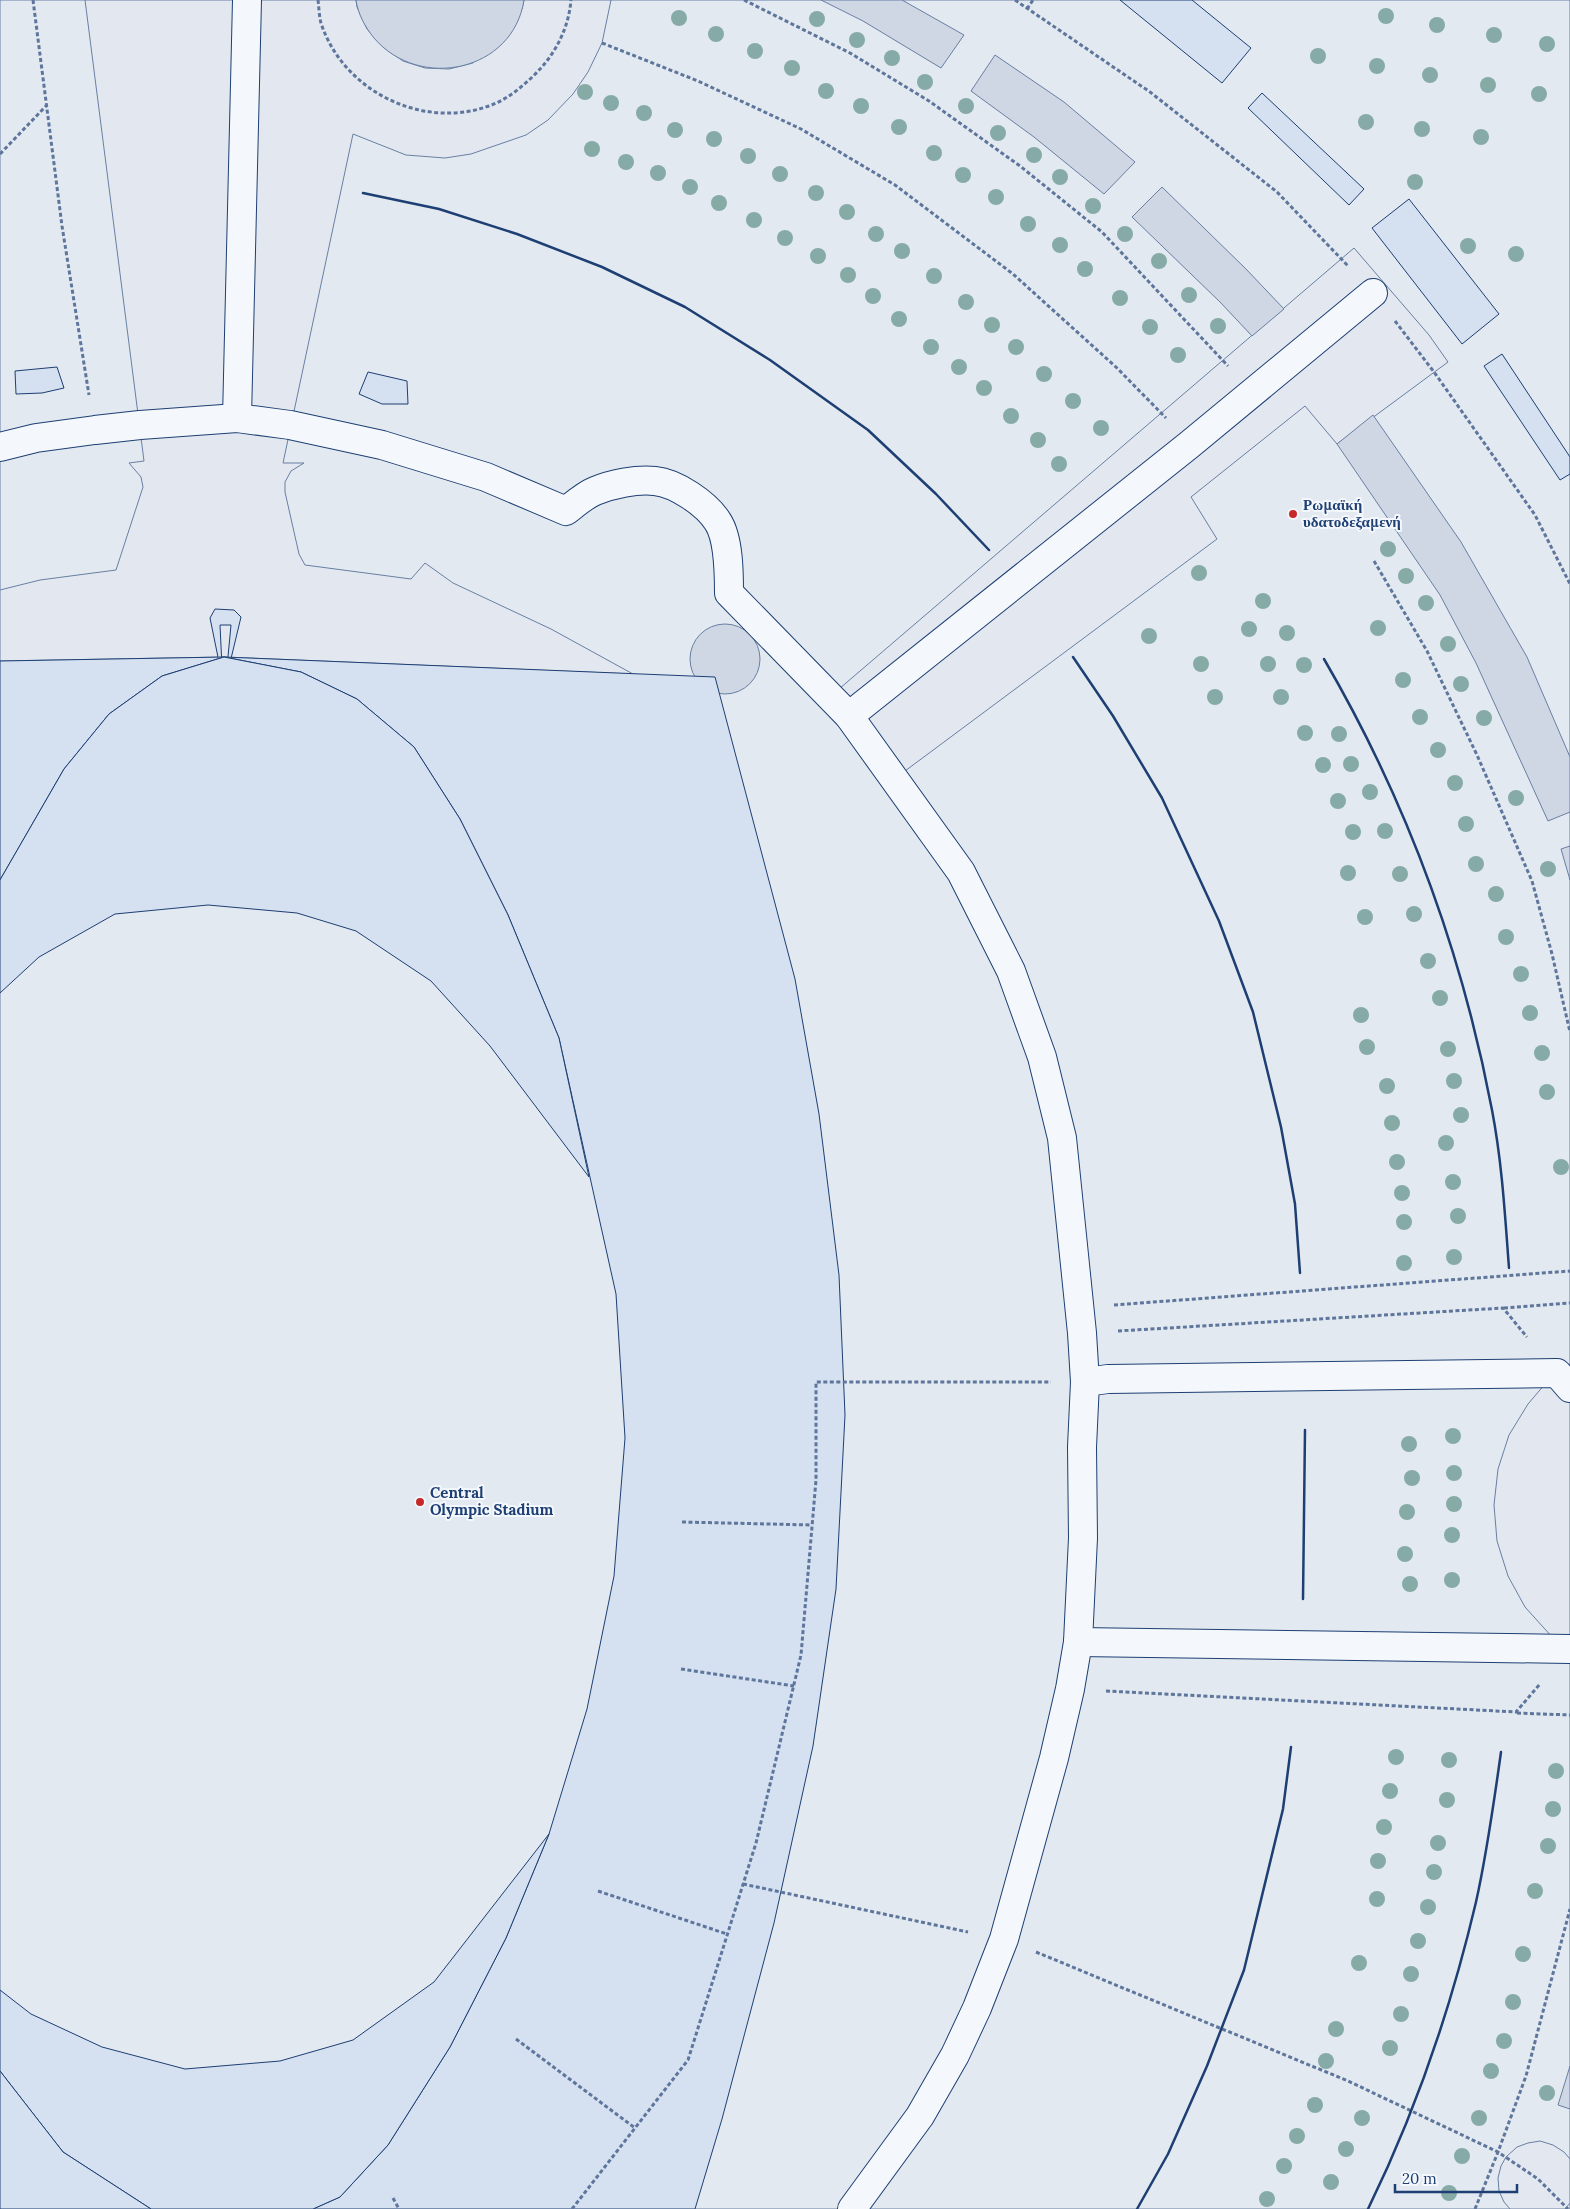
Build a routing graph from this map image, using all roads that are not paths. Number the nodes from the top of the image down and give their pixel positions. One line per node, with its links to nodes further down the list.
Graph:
1 (247, 0): 3 (street)
2 (1373, 293): 5 (street)
3 (237, 418): 4 (street); 5 (street)
4 (0, 447)
5 (849, 716): 7 (street)
6 (1564, 1381): 7 (street)
7 (1086, 1382): 8 (street)
8 (1078, 1642): 9 (street); 10 (street)
9 (1569, 1649)
10 (852, 2209)

